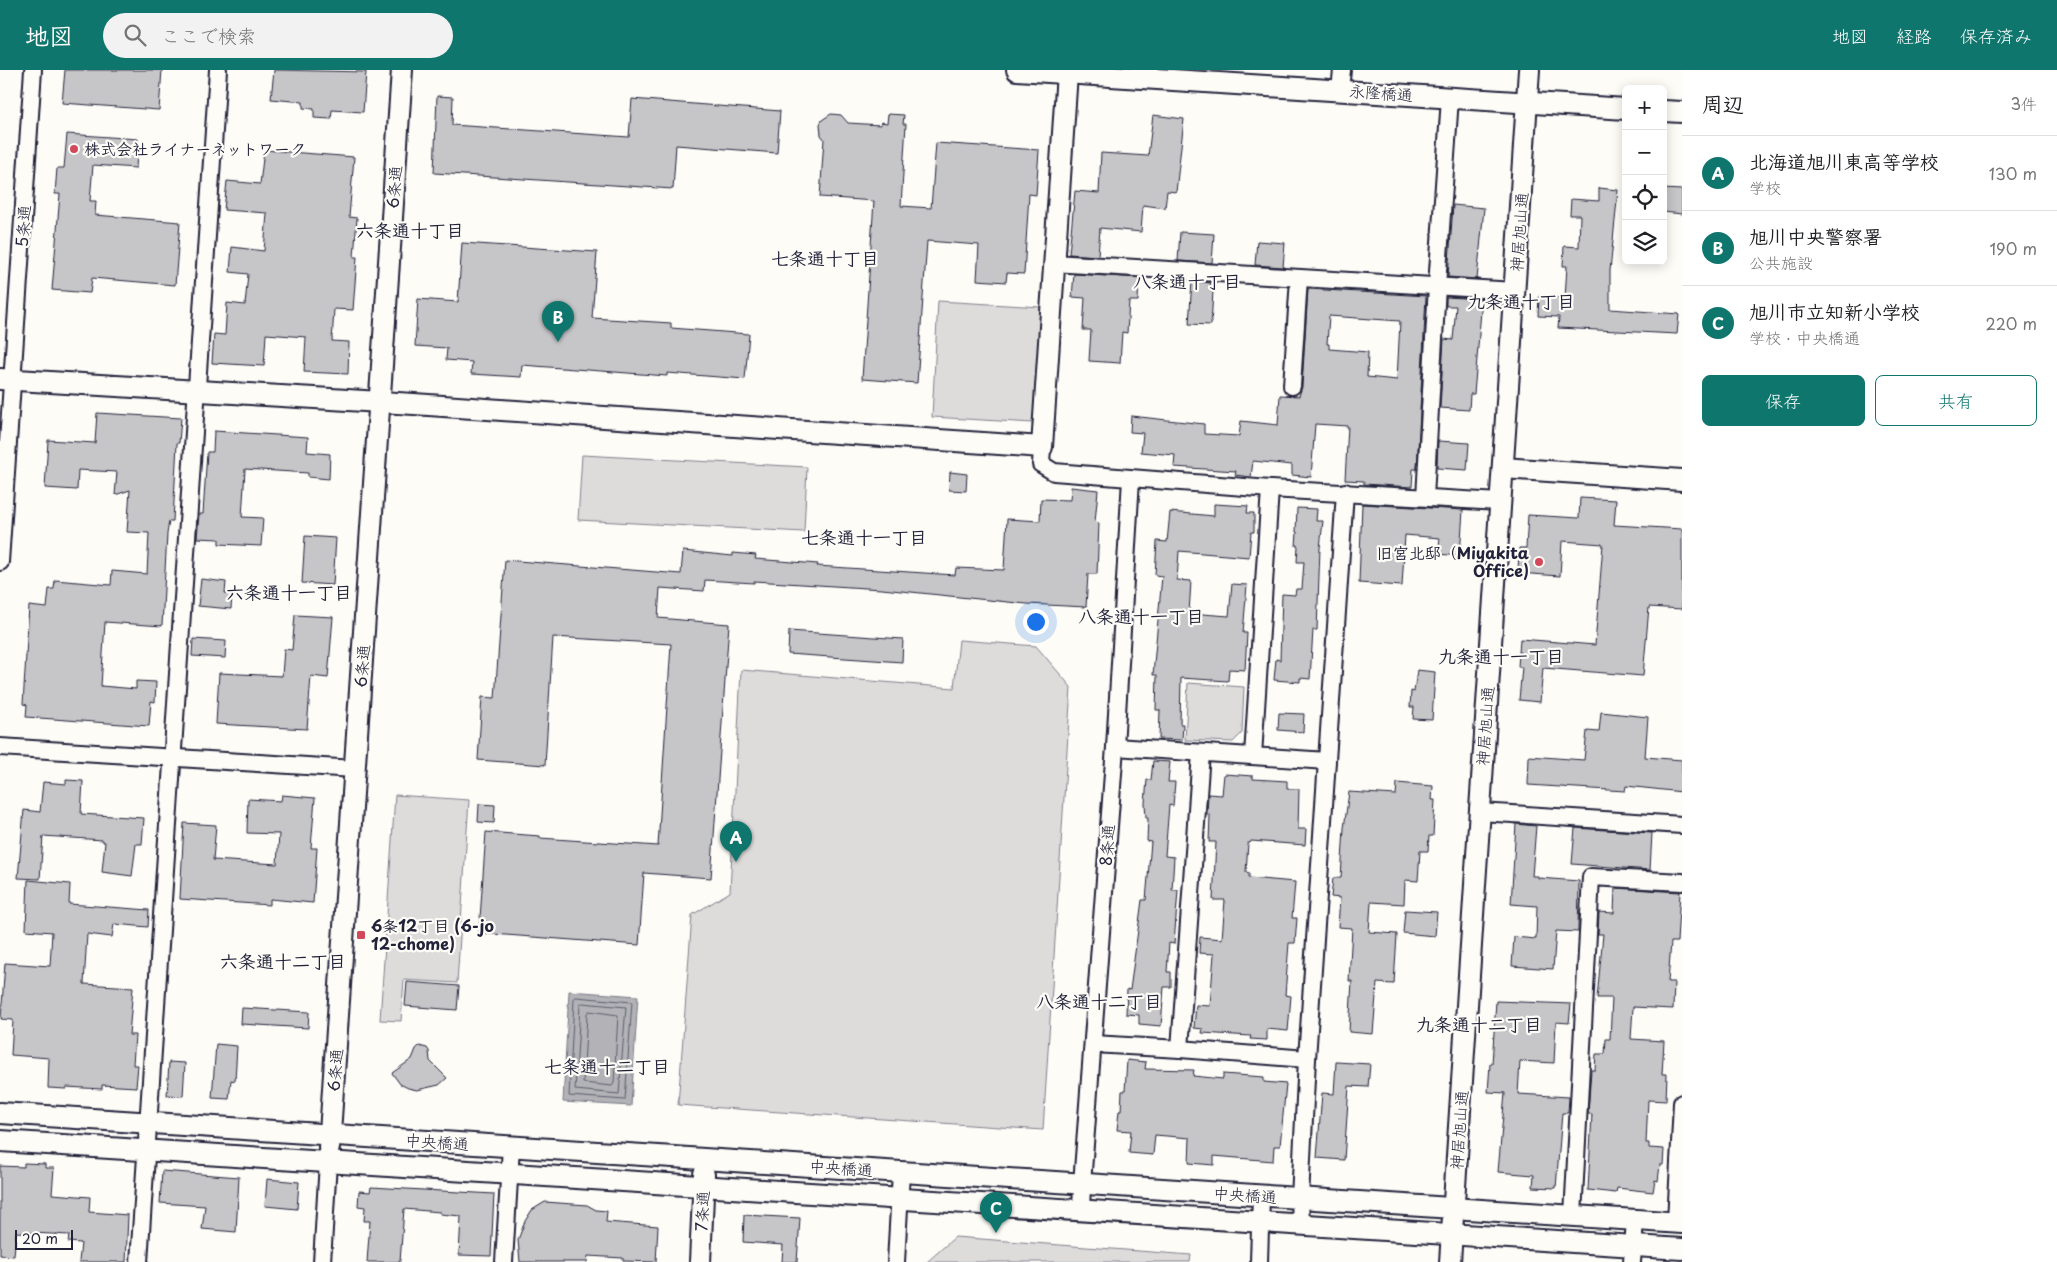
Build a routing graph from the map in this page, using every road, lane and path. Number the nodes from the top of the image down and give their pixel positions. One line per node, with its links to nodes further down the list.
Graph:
1 (33, 70): 19 (street, 5条通)
2 (218, 70): 21 (street)
3 (402, 70): 22 (street, 6条通)
4 (1017, 70): 7 (street, 永隆橋通)
5 (1342, 70): 9 (street)
6 (1529, 70): 11 (street, 神居旭山通)
7 (1067, 73): 8 (street, 永隆橋通); 15 (street)
8 (1157, 74): 9 (street, 永隆橋通)
9 (1340, 90): 10 (street, 永隆橋通)
10 (1450, 98): 11 (street, 永隆橋通); 17 (street)
11 (1527, 102): 12 (street, 永隆橋通); 18 (street, 神居旭山通)
12 (1622, 109)
13 (1667, 111): 14 (street)
14 (1682, 112)
15 (1053, 263): 16 (street); 23 (street)
16 (1299, 278): 17 (street); 20 (street)
17 (1437, 286): 18 (street); 29 (street)
18 (1515, 291): 24 (street, 神居旭山通)
19 (6, 380): 21 (street); 31 (street, 5条通)
20 (1292, 386)
21 (197, 391): 22 (street); 36 (street)
22 (380, 402): 23 (street); 38 (street, 6条通)
23 (1042, 447): 25 (street)
24 (1503, 468): 26 (street); 30 (street, 神居旭山通)
25 (1131, 479): 27 (street); 33 (street, 8条通)
26 (1682, 480)
27 (1270, 489): 28 (street); 35 (street)
28 (1345, 492): 29 (street); 37 (street)
29 (1425, 497): 30 (street)
30 (1500, 502): 39 (street, 神居旭山通)
31 (0, 562)
32 (0, 747): 36 (street)
33 (1115, 747): 34 (street); 42 (street, 8条通)
34 (1201, 753): 35 (street); 43 (street)
35 (1253, 756): 37 (street)
36 (173, 758): 38 (street); 47 (street)
37 (1327, 761): 44 (street)
38 (355, 769): 48 (street, 6条通)
39 (1480, 812): 40 (street); 61 (street, 神居旭山通)
40 (1682, 825)
41 (1682, 882): 63 (street)
42 (1093, 1044): 43 (street); 56 (street, 8条通)
43 (1180, 1049): 44 (street)
44 (1307, 1059): 60 (street)
45 (1682, 1103): 66 (street)
46 (0, 1113): 47 (street, 中央橋通)
47 (148, 1123): 48 (street, 中央橋通); 51 (street)
48 (330, 1136): 50 (street, 中央橋通); 53 (street, 6条通)
49 (0, 1140): 51 (street, 中央橋通)
50 (511, 1147): 52 (street, 中央橋通); 55 (street)
51 (146, 1150): 53 (street, 中央橋通); 71 (street)
52 (705, 1160): 54 (street, 中央橋通); 57 (street, 7条通)
53 (328, 1162): 55 (street, 中央橋通); 72 (street, 6条通)
54 (901, 1172): 56 (street, 中央橋通); 59 (street)
55 (509, 1174): 57 (street, 中央橋通); 73 (street)
56 (1082, 1184): 58 (street, 中央橋通); 62 (street, 8条通)
57 (704, 1186): 59 (street, 中央橋通); 74 (street, 7条通)
58 (1261, 1196): 60 (street, 中央橋通); 65 (street)
59 (899, 1198): 62 (street, 中央橋通); 75 (street)
60 (1300, 1198): 61 (street, 中央橋通); 67 (street)
61 (1454, 1208): 63 (street, 中央橋通); 68 (street, 神居旭山通)
62 (1081, 1211): 65 (street, 中央橋通)
63 (1573, 1216): 64 (street, 中央橋通)
64 (1635, 1220): 66 (street, 中央橋通); 70 (street)
65 (1262, 1222): 67 (street, 中央橋通); 76 (street)
66 (1679, 1223)
67 (1300, 1225): 68 (street, 中央橋通)
68 (1452, 1234): 70 (street, 中央橋通); 77 (street, 神居旭山通)
69 (1682, 1249): 70 (street, 中央橋通)
70 (1633, 1254)
71 (139, 1262)
72 (322, 1262)
73 (504, 1262)
74 (700, 1262)
75 (896, 1262)
76 (1259, 1262)
77 (1450, 1262)

